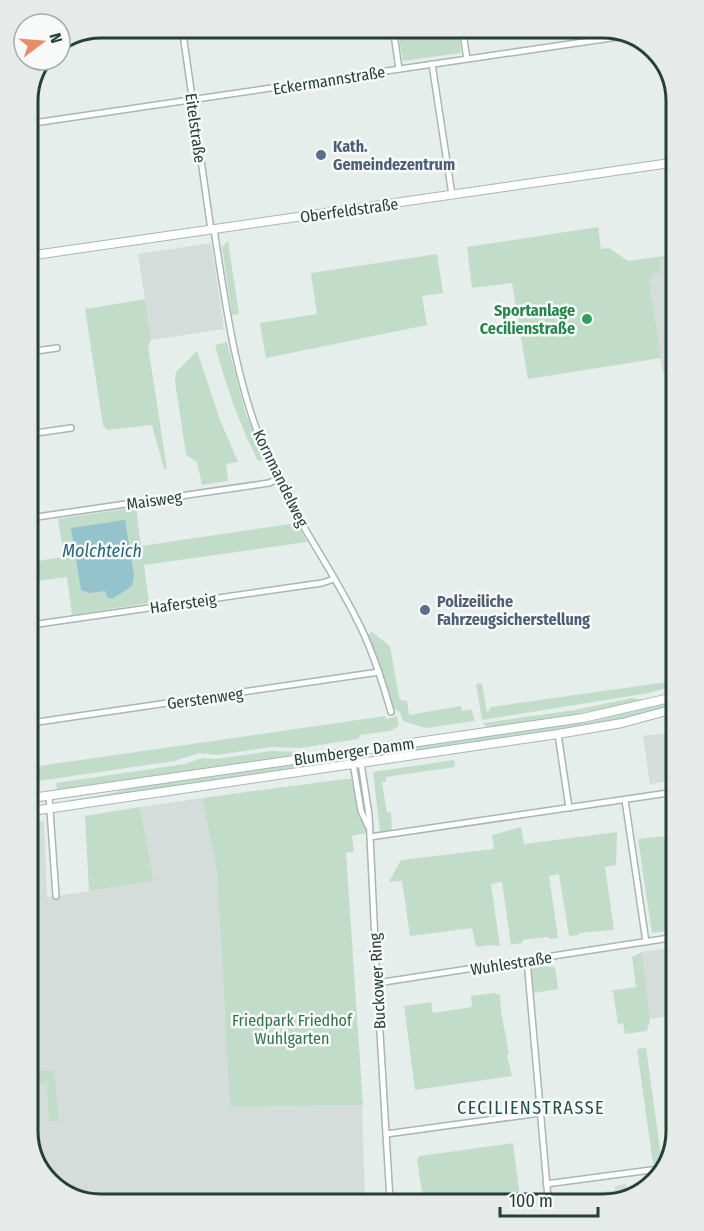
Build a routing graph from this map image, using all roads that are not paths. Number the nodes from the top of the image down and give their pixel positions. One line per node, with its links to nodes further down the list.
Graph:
1 (184, 38): 8 (street, Eitelstraße)
2 (395, 38): 7 (street)
3 (463, 38): 5 (street)
4 (609, 38): 5 (street, Eckermannstraße)
5 (466, 59): 6 (street, Eckermannstraße)
6 (432, 64): 7 (street, Eckermannstraße); 11 (street)
7 (399, 69): 8 (street, Eckermannstraße)
8 (192, 100): 9 (street, Eckermannstraße); 12 (street, Eitelstraße)
9 (38, 122)
10 (666, 164): 11 (main road, Oberfeldstraße)
11 (452, 195): 12 (main road, Oberfeldstraße)
12 (213, 230): 13 (main road, Oberfeldstraße); 18 (street, Kornmandelweg)
13 (38, 255)
14 (57, 348): 15 (street)
15 (38, 351)
16 (71, 428): 17 (street)
17 (38, 433)
18 (278, 479): 19 (street, Maisweg); 20 (street, Kornmandelweg)
19 (38, 517)
20 (334, 579): 21 (street, Hafersteig); 22 (street, Kornmandelweg)
21 (38, 625)
22 (379, 672): 25 (street, Kornmandelweg); 26 (street, Gerstenweg)
23 (666, 699): 28 (main road, Blumberger Damm)
24 (666, 711): 27 (main road, Blumberger Damm)
25 (391, 712)
26 (38, 722)
27 (558, 734): 29 (main road, Blumberger Damm); 35 (street)
28 (355, 750): 29 (street, Buckower Ring); 31 (main road, Blumberger Damm)
29 (357, 763): 34 (main road, Blumberger Damm); 37 (street, Buckower Ring)
30 (666, 793): 33 (street)
31 (49, 796): 32 (main road, Blumberger Damm); 34 (street)
32 (38, 797)
33 (625, 800): 35 (street); 40 (street)
34 (51, 808): 36 (main road, Blumberger Damm); 38 (street)
35 (569, 808): 37 (street)
36 (38, 810)
37 (370, 837): 42 (street, Buckower Ring)
38 (56, 896)
39 (666, 939): 40 (street, Wuhlestraße)
40 (646, 942): 41 (street, Wuhlestraße)
41 (527, 960): 42 (street, Wuhlestraße); 43 (street)
42 (377, 982): 44 (street, Buckower Ring)
43 (540, 1113): 44 (street); 46 (street)
44 (386, 1134): 47 (street, Buckower Ring)
45 (653, 1170): 46 (street)
46 (546, 1184): 48 (street)
47 (390, 1194)
48 (547, 1194)

